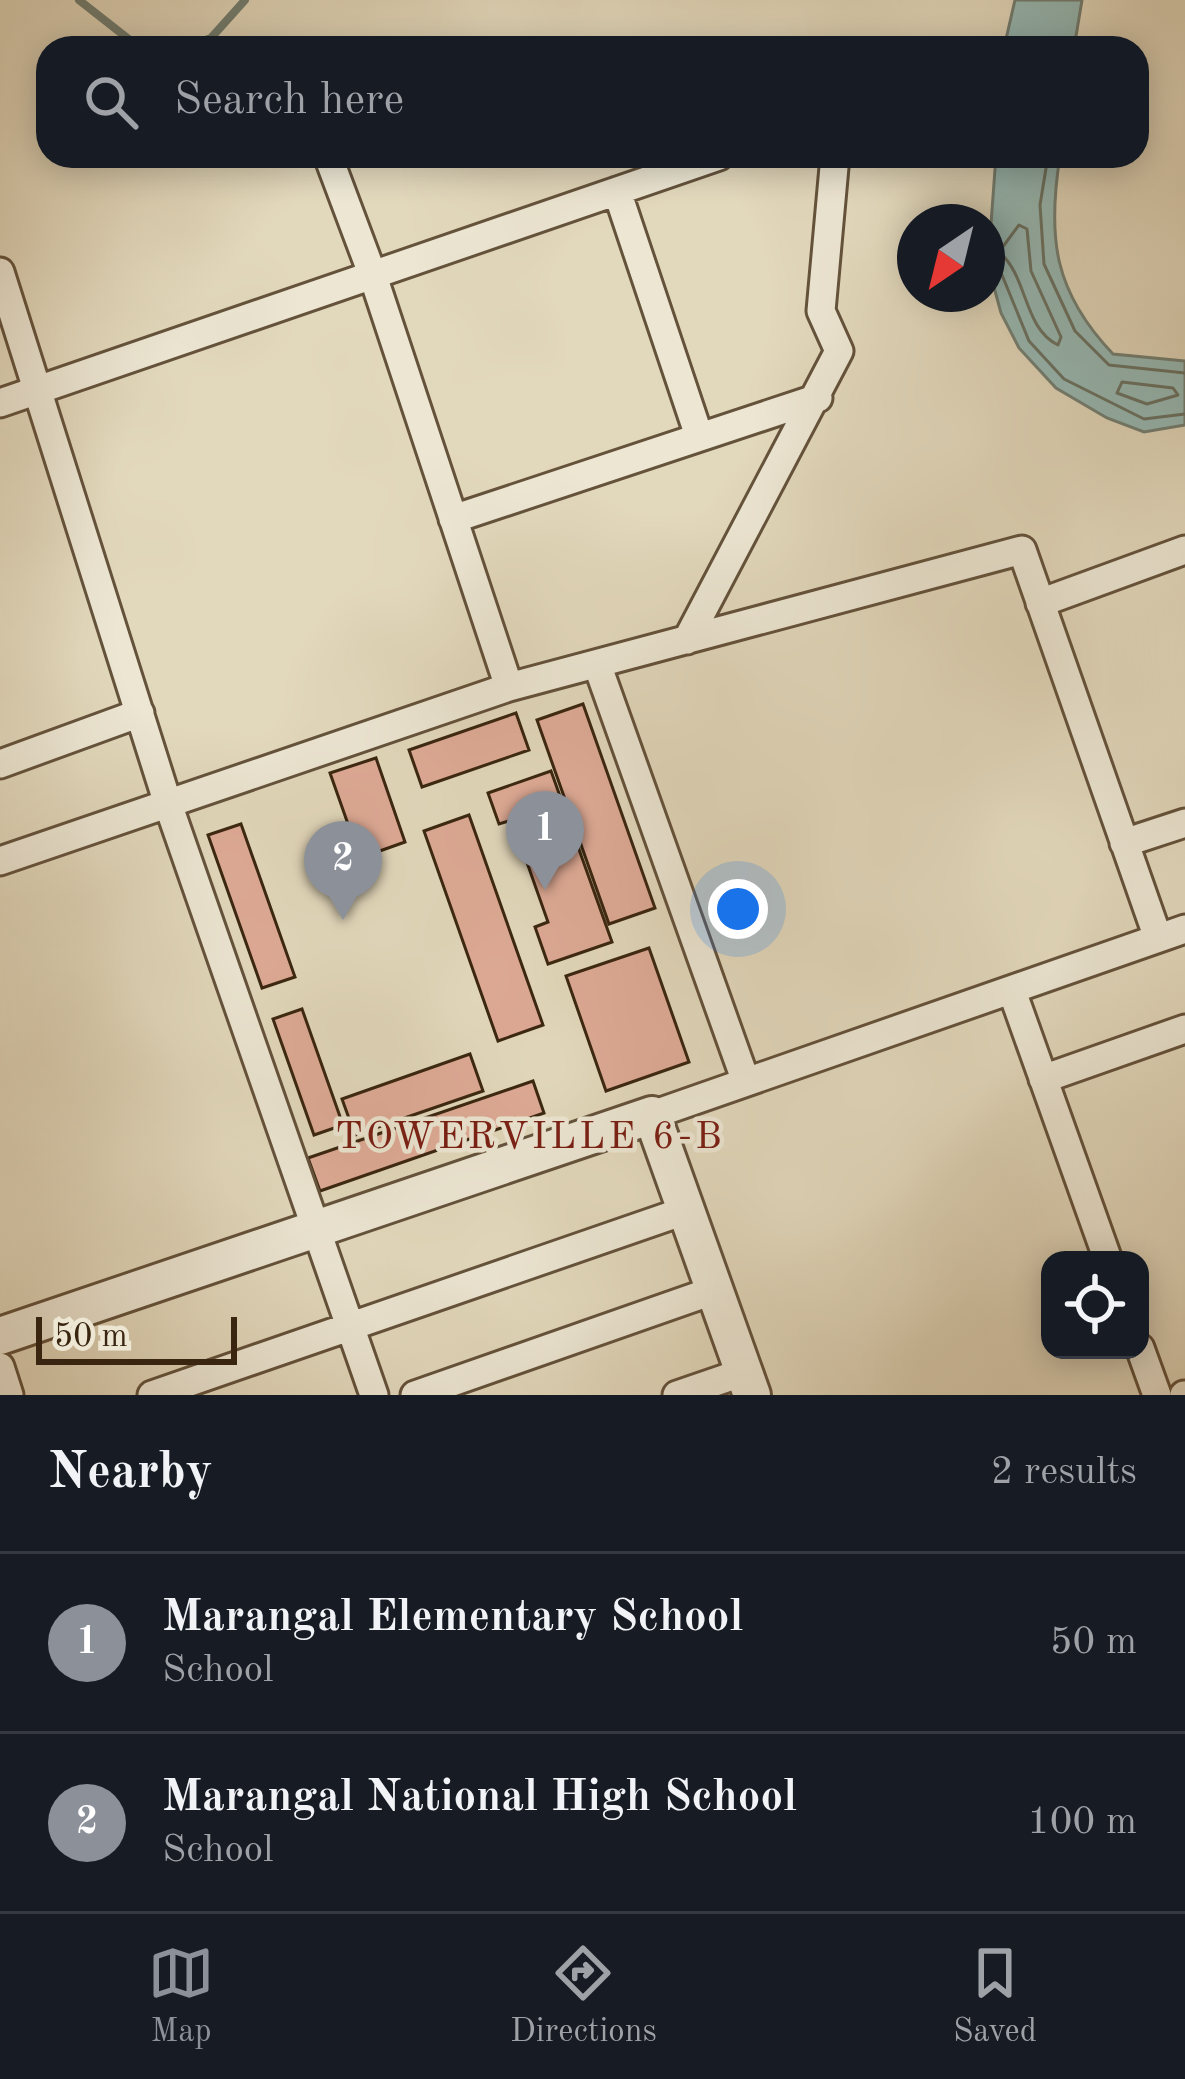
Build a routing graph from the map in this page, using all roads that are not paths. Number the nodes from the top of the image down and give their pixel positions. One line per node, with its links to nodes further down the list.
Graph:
1 (332, 168): 6 (street)
2 (683, 168): 4 (street)
3 (834, 168): 8 (street)
4 (617, 191): 6 (street); 10 (street)
5 (0, 272): 7 (street)
6 (373, 276): 7 (street); 11 (street)
7 (37, 390): 9 (street); 17 (street)
8 (818, 398): 10 (street); 14 (street)
9 (0, 403)
10 (700, 436): 11 (street)
11 (453, 519): 16 (street)
12 (1185, 550): 13 (street)
13 (1040, 603): 14 (street); 21 (street)
14 (687, 640): 15 (street)
15 (597, 664): 16 (street); 28 (street)
16 (509, 687): 19 (street)
17 (140, 713): 18 (street); 19 (street)
18 (0, 764)
19 (169, 804): 22 (street); 31 (street)
20 (1185, 823): 21 (street)
21 (1124, 843): 24 (street)
22 (0, 861)
23 (1185, 928): 24 (street)
24 (1158, 938): 25 (street)
25 (1012, 992): 27 (street); 28 (street)
26 (1185, 1030): 27 (street)
27 (1043, 1079): 32 (street)
28 (746, 1082): 29 (street)
29 (652, 1115): 30 (street); 31 (street)
30 (687, 1210): 33 (street); 34 (street)
31 (314, 1227): 34 (street); 35 (street)
32 (1105, 1251)
33 (715, 1290): 38 (street); 42 (street)
34 (350, 1328): 40 (street); 41 (street)
35 (0, 1336)
36 (1144, 1359): 44 (street)
37 (0, 1367): 39 (street)
38 (748, 1383): 43 (street)
39 (9, 1395)
40 (152, 1395)
41 (374, 1395)
42 (415, 1395)
43 (677, 1395)
44 (1157, 1395)

